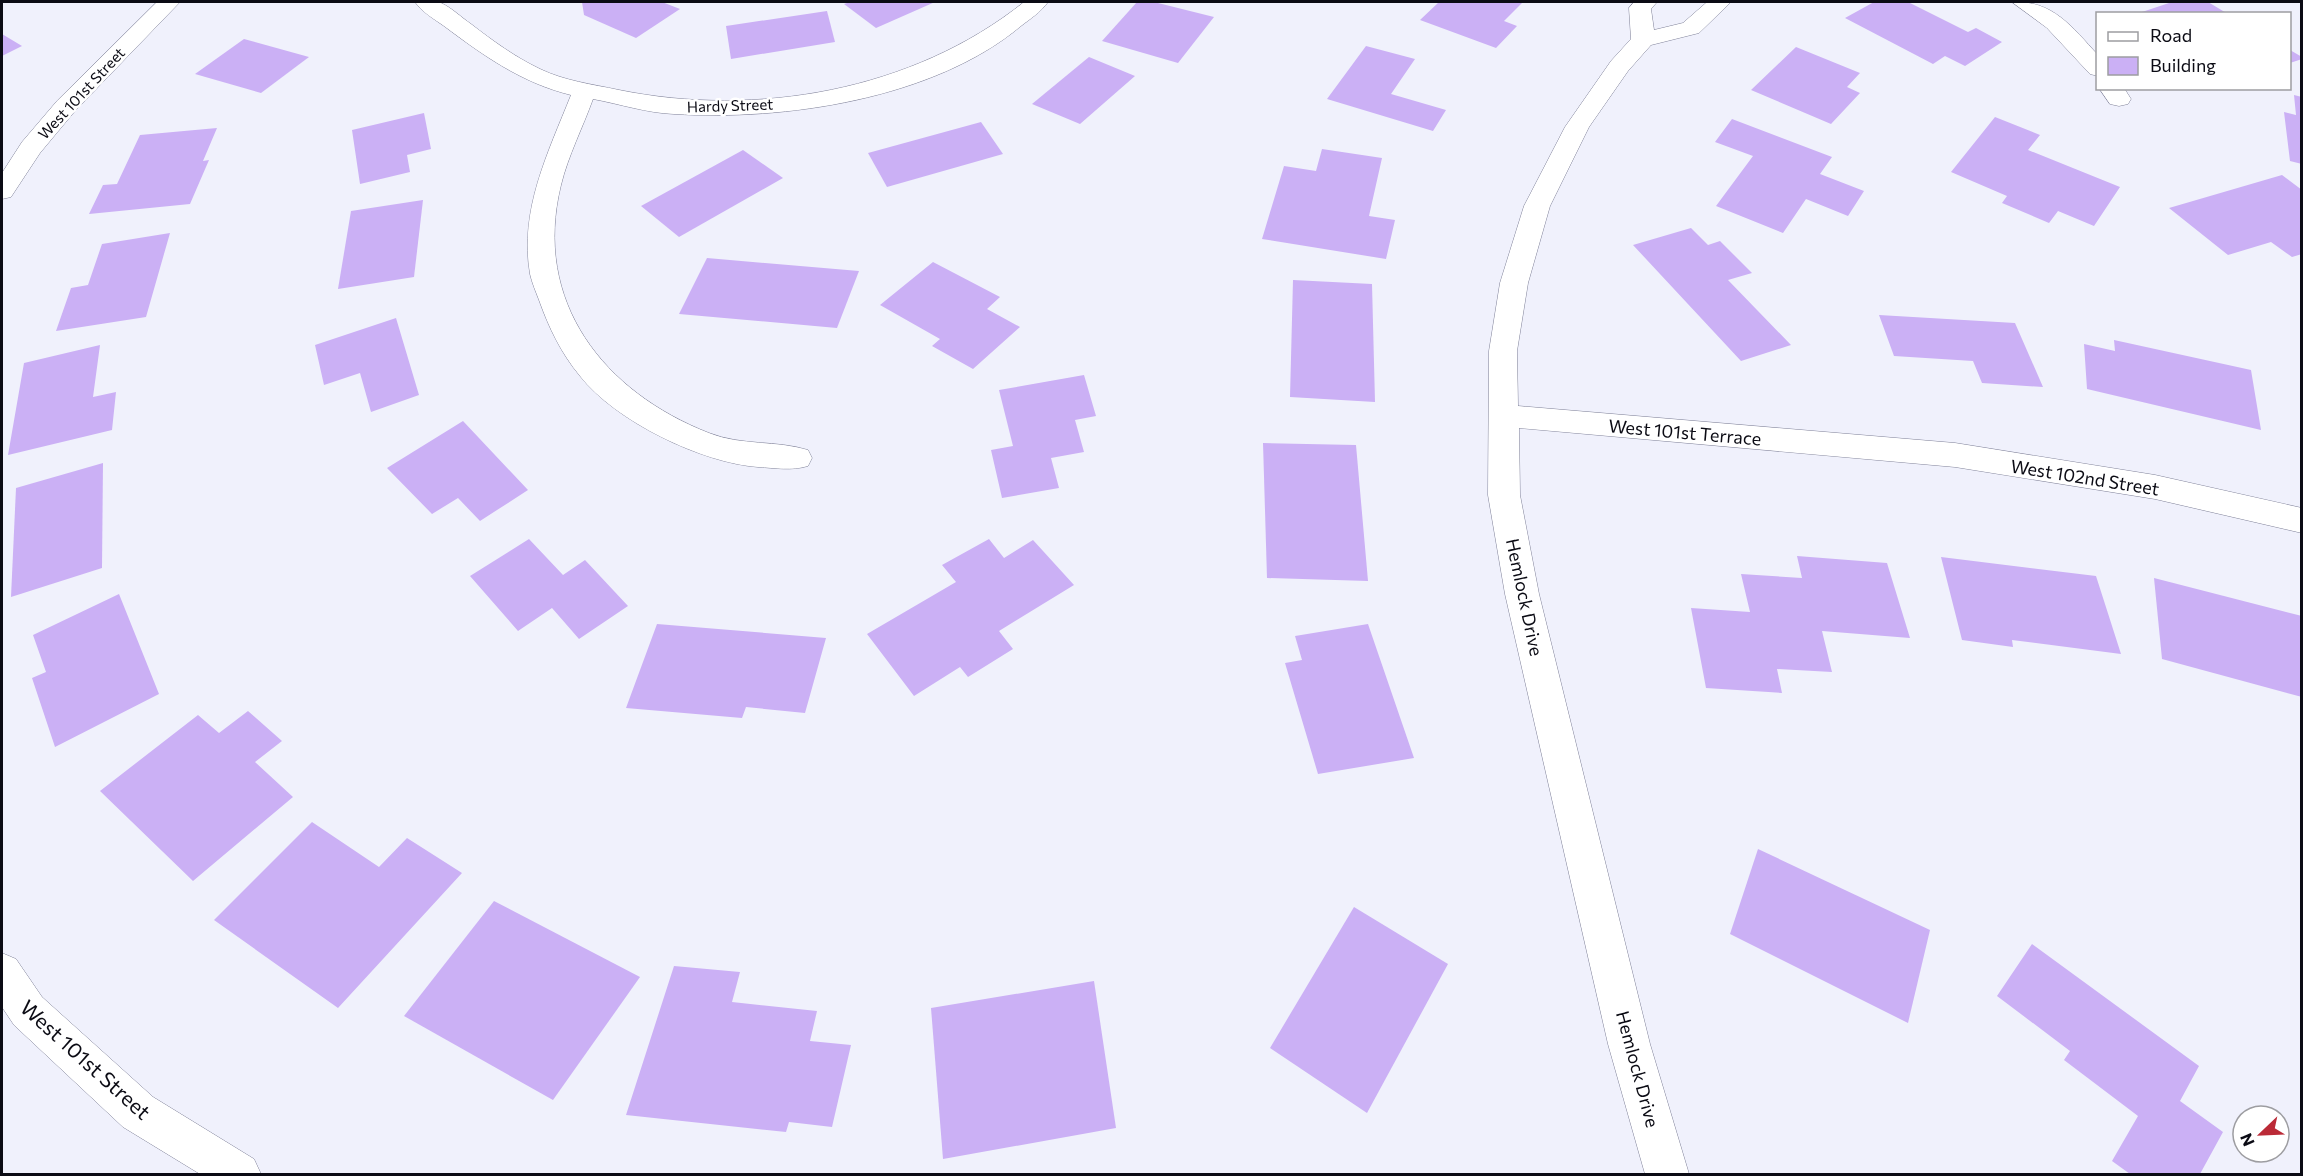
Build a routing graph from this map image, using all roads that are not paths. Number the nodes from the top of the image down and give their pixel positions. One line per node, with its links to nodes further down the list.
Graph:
1 (169, 2): 10 (street, West 101st Street)
2 (426, 2): 9 (street, Hardy Street)
3 (1037, 2): 9 (street, Hardy Street)
4 (1646, 2): 7 (street)
5 (1720, 2): 7 (street)
6 (2023, 2): 8 (street)
7 (1643, 40): 13 (street, Hemlock Drive)
8 (2096, 68)
9 (585, 90): 15 (street)
10 (31, 148): 11 (street); 12 (street, West 101st Street)
11 (2, 150)
12 (2, 191)
13 (1504, 416): 14 (street, West 101st Terrace); 19 (street, Hemlock Drive)
14 (1866, 448): 16 (street, West 102nd Street)
15 (797, 458)
16 (2301, 521)
17 (2, 973): 18 (street, West 101st Street)
18 (239, 1174)
19 (1667, 1174)

